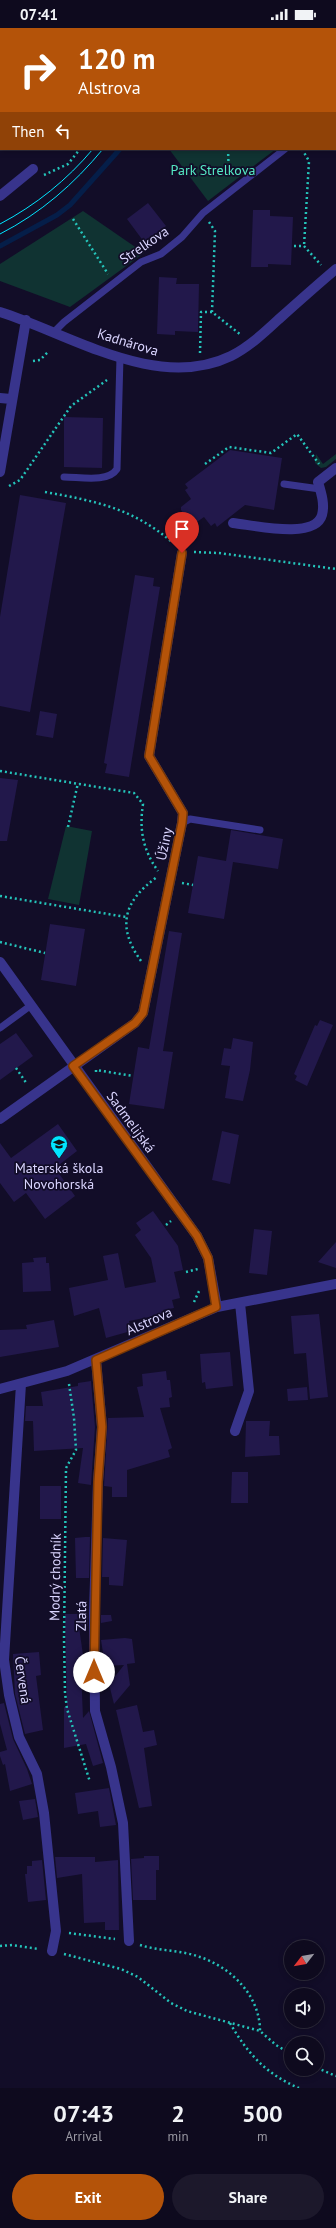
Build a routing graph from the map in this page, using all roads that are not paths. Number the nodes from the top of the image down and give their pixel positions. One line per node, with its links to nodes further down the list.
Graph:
1 (284, 150): 7 (lane, Strelkova)
2 (33, 169): 3 (street)
3 (0, 196)
4 (336, 269): 8 (street, Kadnárova)
5 (0, 312): 6 (street, Kadnárova)
6 (26, 320): 7 (street, Kadnárova); 10 (street)
7 (54, 332): 8 (street, Kadnárova)
8 (120, 357): 13 (lane)
9 (0, 398): 10 (street)
10 (11, 399): 12 (street)
11 (336, 468): 15 (street)
12 (0, 472)
13 (64, 477)
14 (284, 484): 15 (lane)
15 (320, 489): 16 (street)
16 (233, 523)
17 (182, 553): 18 (street, Úžiny)
18 (182, 823): 19 (lane); 23 (street, Úžiny)
19 (260, 830)
20 (0, 962): 21 (street, Sadmelijská)
21 (30, 1006): 22 (lane); 23 (street, Sadmelijská)
22 (0, 1028)
23 (73, 1066): 24 (street, Úžiny); 27 (street, Sadmelijská)
24 (0, 1119)
25 (336, 1284): 26 (street, Alstrova)
26 (240, 1303): 27 (street, Alstrova); 31 (street)
27 (216, 1307): 28 (street, Alstrova)
28 (96, 1360): 29 (street, Alstrova); 32 (street, Zlatá)
29 (21, 1384): 30 (street, Alstrova); 33 (street, Červená)
30 (0, 1389)
31 (234, 1431)
32 (129, 1941)
33 (52, 1951)

